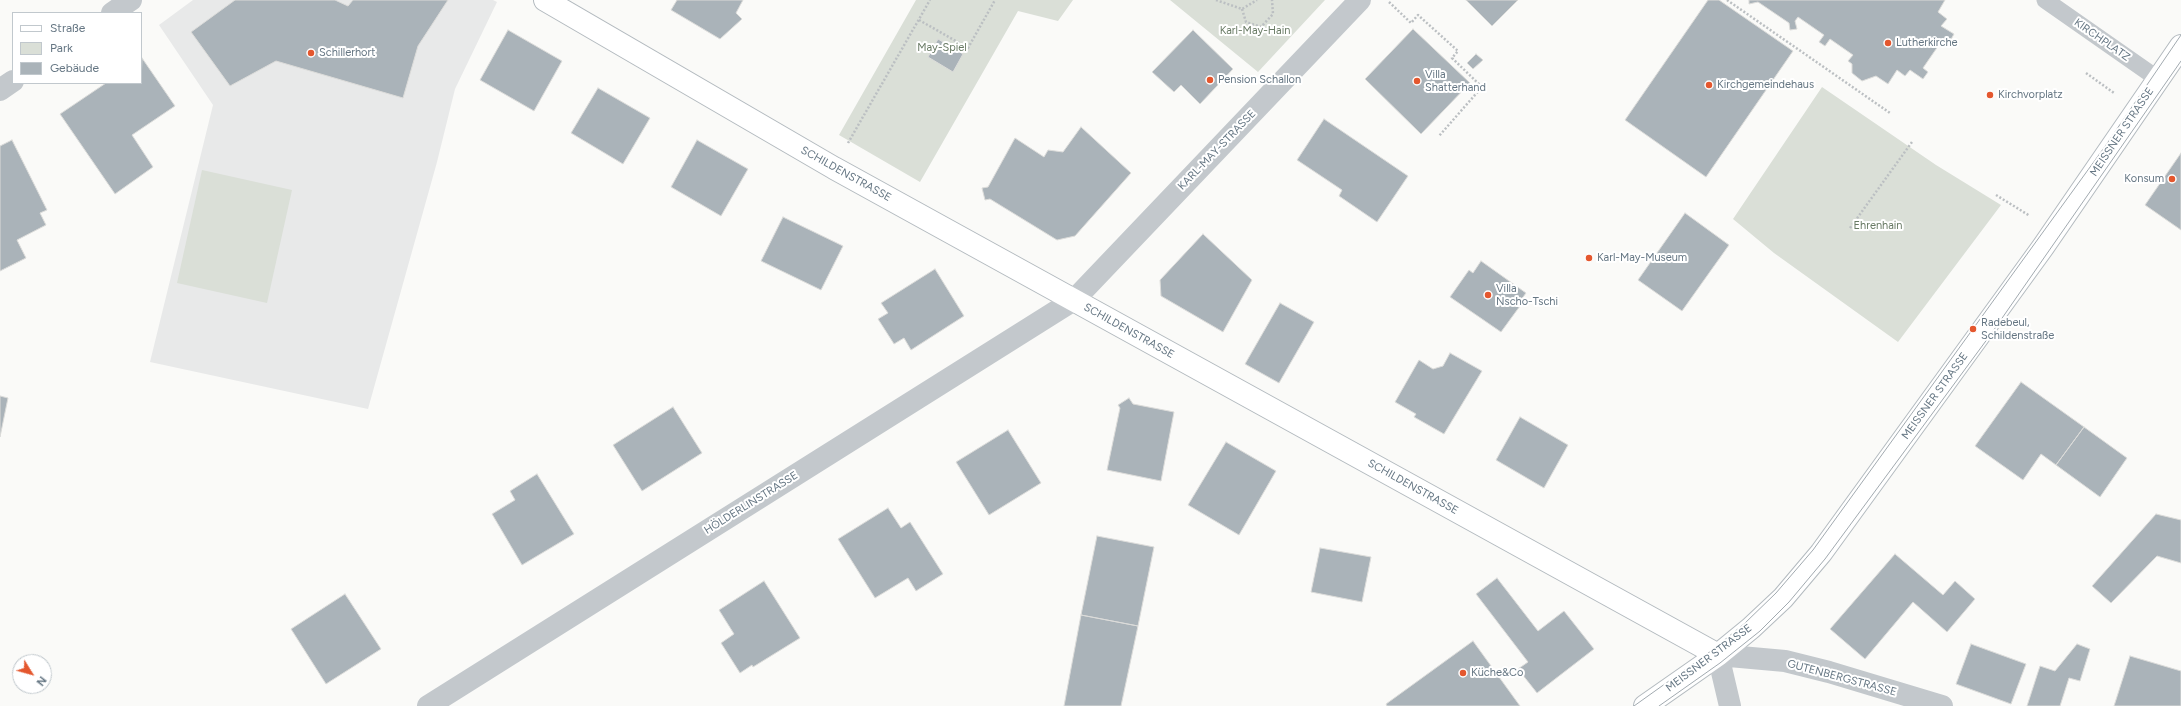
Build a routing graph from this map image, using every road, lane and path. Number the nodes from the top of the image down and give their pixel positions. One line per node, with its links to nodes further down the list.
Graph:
1 (131, 0): 13 (street)
2 (545, 0): 22 (street, SCHILDENSTRASSE)
3 (930, 0): 14 (path)
4 (995, 0): 14 (path)
5 (1216, 0): 12 (path)
6 (1257, 0): 12 (path)
7 (1272, 0): 12 (path)
8 (1360, 0): 26 (street, KARL-MAY-STRASSE)
9 (1387, 0): 20 (path)
10 (1727, 0): 19 (path)
11 (2045, 0): 16 (lane, KIRCHPLATZ)
12 (1242, 9)
13 (113, 12)
14 (918, 20): 22 (path)
15 (2181, 46): 16 (street, MEISSNER STRASSE)
16 (2158, 79): 25 (street, MEISSNER STRASSE)
17 (12, 82): 18 (street)
18 (0, 90)
19 (1890, 114)
20 (1439, 136)
21 (1912, 142): 24 (path)
22 (834, 168): 26 (street, SCHILDENSTRASSE)
23 (1996, 195): 25 (path)
24 (1850, 228)
25 (2054, 231): 27 (street, MEISSNER STRASSE)
26 (1074, 300): 27 (street, SCHILDENSTRASSE); 28 (street, HÖLDERLINSTRASSE)
27 (1718, 655): 29 (street, MEISSNER STRASSE); 30 (street); 31 (street, GUTENBERGSTRASSE)
28 (428, 706)
29 (1645, 706)
30 (1730, 706)
31 (1942, 706)

